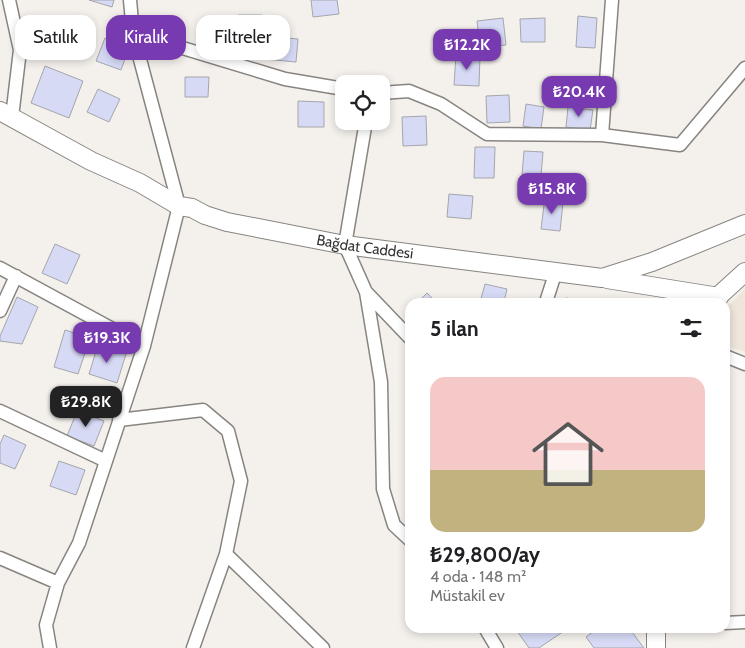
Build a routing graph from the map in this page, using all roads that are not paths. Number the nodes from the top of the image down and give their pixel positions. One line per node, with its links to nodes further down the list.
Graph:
1 (9, 0): 10 (street)
2 (130, 0): 4 (street)
3 (612, 0): 12 (street)
4 (131, 15)
5 (186, 49): 8 (street)
6 (140, 60): 13 (street)
7 (745, 68): 12 (street)
8 (335, 87)
9 (390, 92): 12 (street)
10 (6, 114): 13 (street, Bağdat Caddesi)
11 (364, 130): 15 (street)
12 (602, 134)
13 (179, 206): 15 (street, Bağdat Caddesi); 27 (street)
14 (745, 224): 20 (street, Bağdat Caddesi)
15 (345, 245): 17 (street, Bağdat Caddesi); 21 (street)
16 (0, 268): 19 (street)
17 (556, 271): 20 (street, Bağdat Caddesi); 22 (street)
18 (745, 272): 24 (street)
19 (16, 276): 25 (street); 27 (street)
20 (602, 278): 23 (street)
21 (366, 292): 26 (street); 33 (street)
22 (547, 298)
23 (706, 298)
24 (718, 298)
25 (0, 311)
26 (405, 333)
27 (144, 346): 31 (street)
28 (730, 358): 29 (street)
29 (745, 364)
30 (0, 411): 32 (street)
31 (120, 420): 32 (street); 34 (street)
32 (106, 461): 36 (street)
33 (405, 535)
34 (226, 554): 42 (street); 43 (street)
35 (0, 558): 36 (street)
36 (58, 583): 41 (street)
37 (745, 622): 38 (street)
38 (730, 623)
39 (488, 633): 44 (street)
40 (656, 633): 45 (street)
41 (50, 648)
42 (193, 648)
43 (323, 648)
44 (498, 648)
45 (656, 648)

